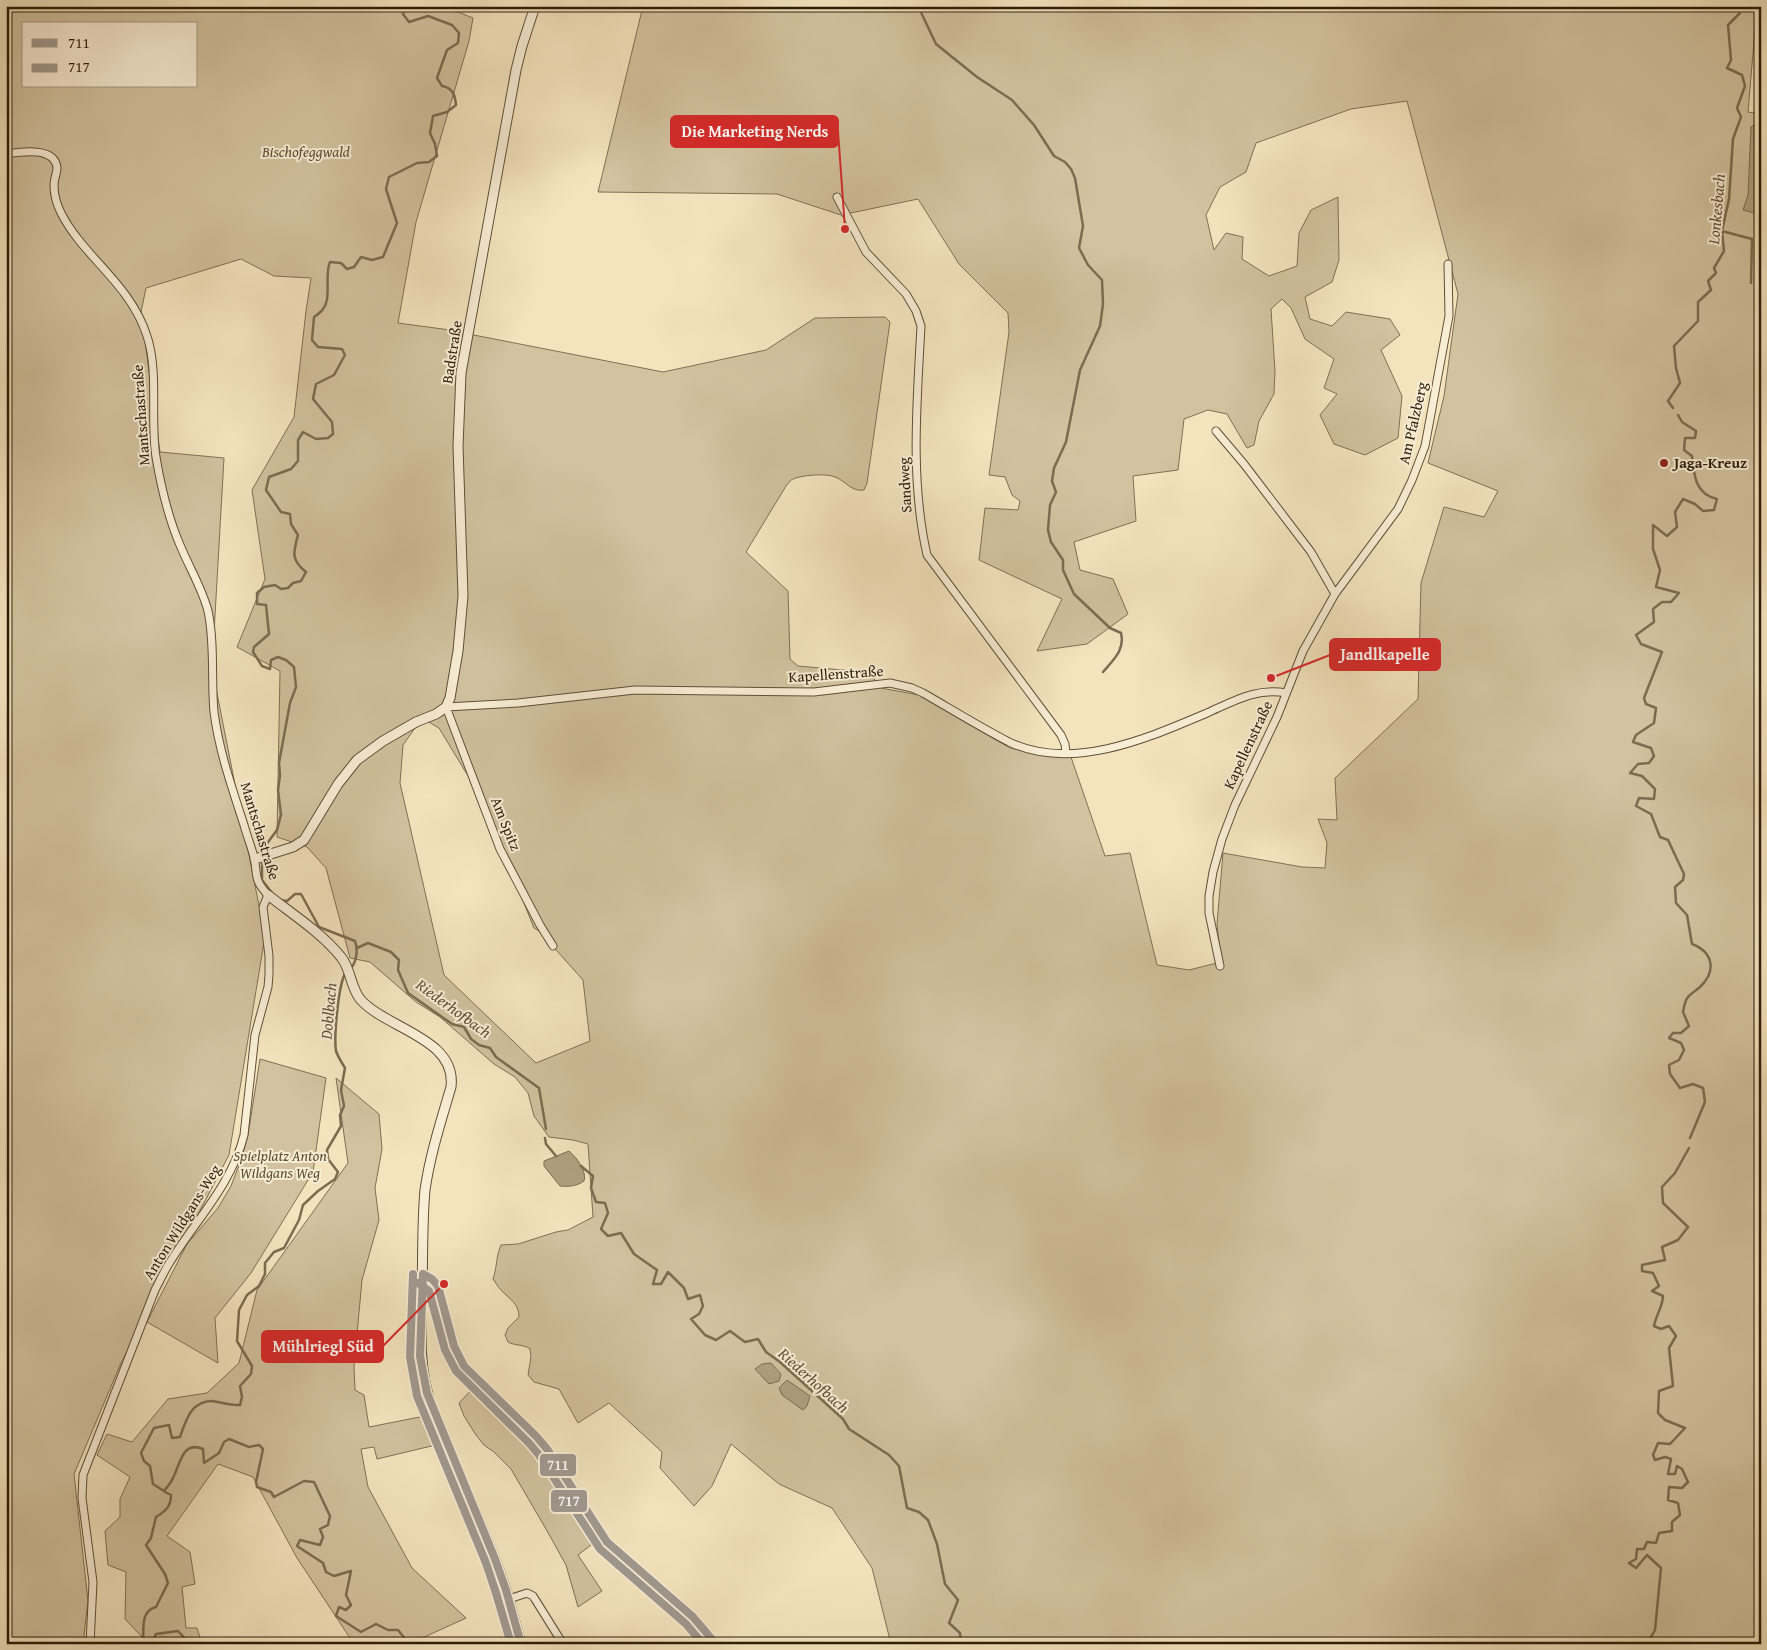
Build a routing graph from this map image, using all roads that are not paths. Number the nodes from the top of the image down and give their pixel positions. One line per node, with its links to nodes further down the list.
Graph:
1 (535, 6): 8 (street, Badstraße)
2 (6, 154): 10 (street, Mantschastraße)
3 (837, 197): 9 (street, Sandweg)
4 (1448, 264): 6 (street, Am Pfalzberg)
5 (1216, 431): 6 (street)
6 (1335, 594): 7 (street, Am Pfalzberg)
7 (1286, 693): 9 (street, Kapellenstraße); 13 (street, Kapellenstraße)
8 (446, 707): 9 (street, Kapellenstraße); 10 (street, Kapellenstraße); 12 (street, Am Spitz)
9 (1066, 752)
10 (254, 859): 11 (street, Mantschastraße)
11 (268, 895): 14 (street, Mantschastraße); 16 (street, Anton Wildgans-Weg)
12 (553, 946)
13 (1220, 966)
14 (423, 1274): 15 (street, Mantschastraße); 19 (street)
15 (509, 1599): 17 (street, Mantschastraße); 18 (street)
16 (90, 1644)
17 (520, 1644)
18 (563, 1644)
19 (716, 1644)

